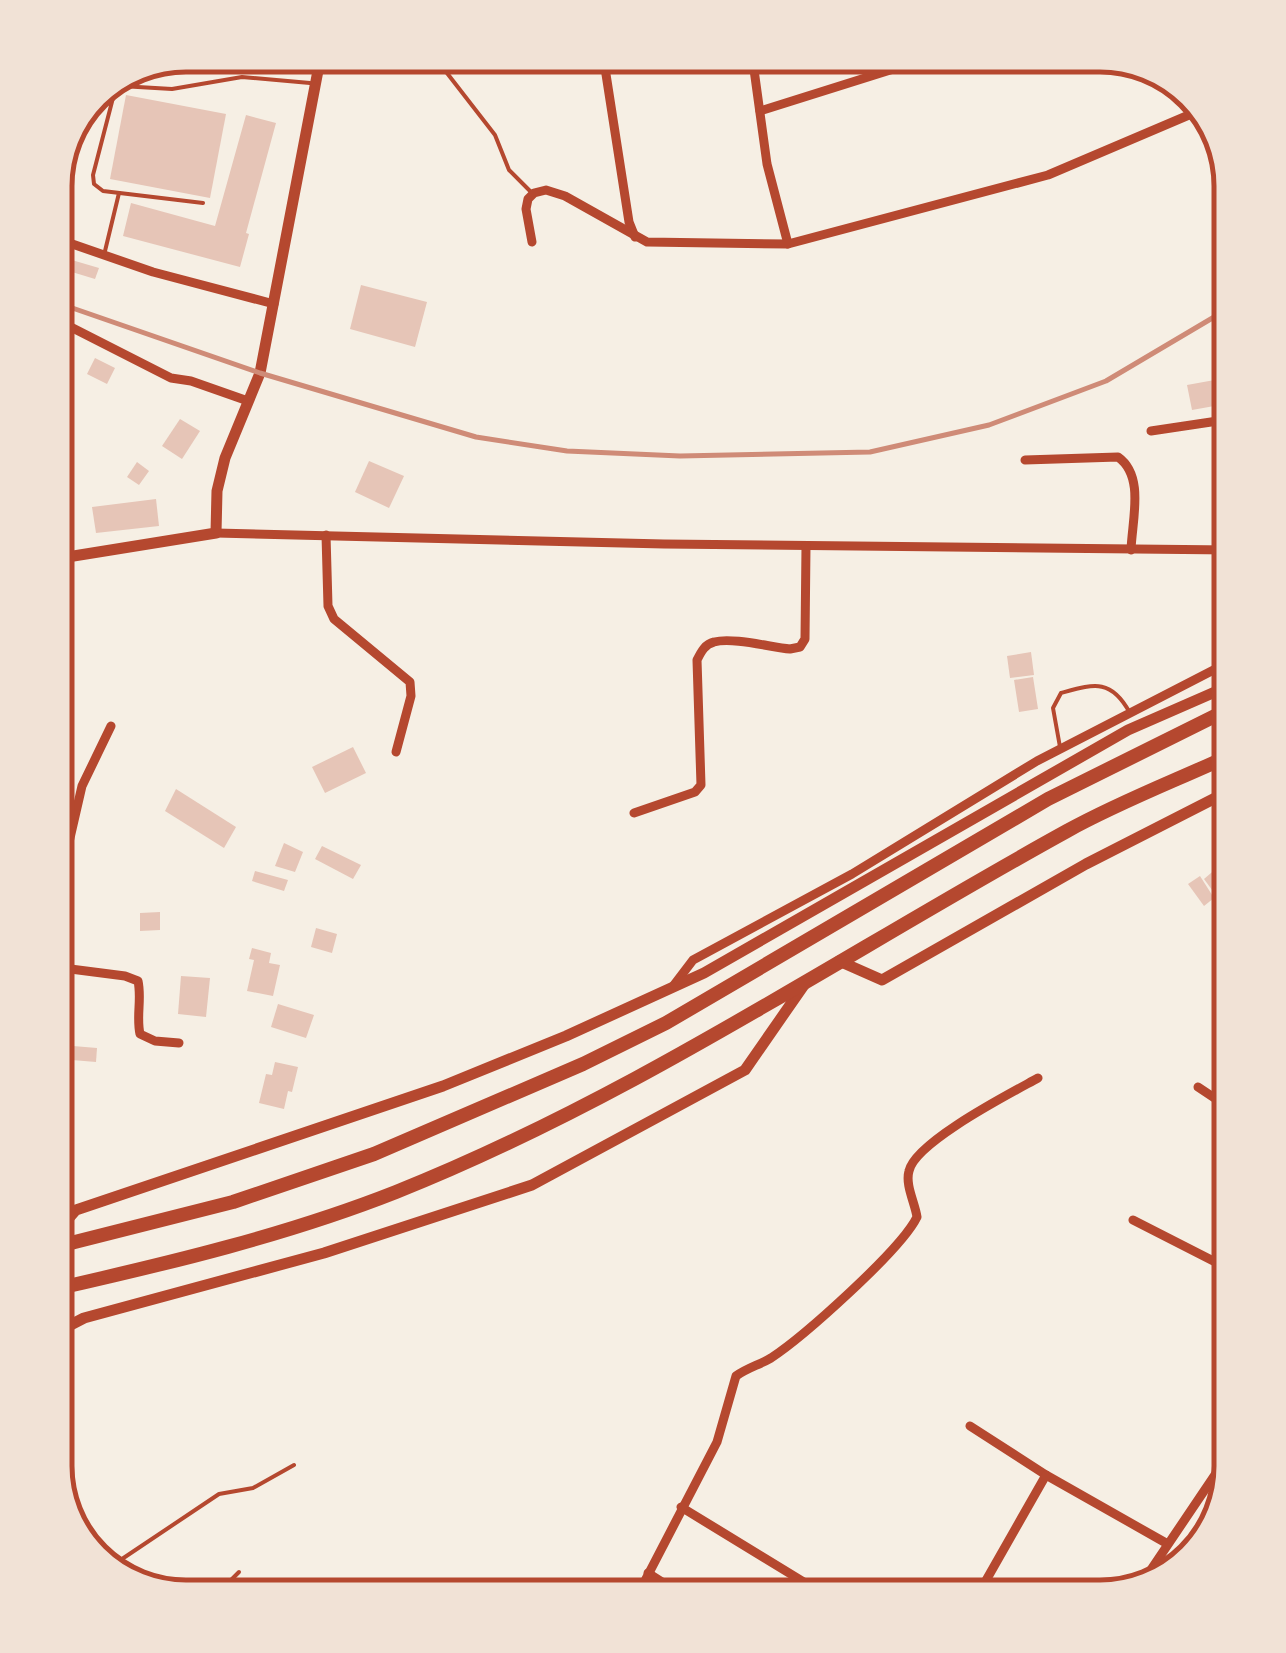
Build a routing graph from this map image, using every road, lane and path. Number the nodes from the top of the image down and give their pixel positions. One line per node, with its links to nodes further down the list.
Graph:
1 (317, 73): 6 (main road)
2 (447, 73): 12 (lane)
3 (607, 73): 14 (street)
4 (755, 73): 9 (street)
5 (881, 73): 9 (street)
6 (315, 83): 7 (lane); 19 (main road)
7 (133, 87)
8 (112, 101): 11 (lane)
9 (760, 111): 17 (street)
10 (1187, 115): 17 (street)
11 (119, 193): 13 (lane); 18 (lane)
12 (533, 194): 14 (street); 15 (street)
13 (203, 203)
14 (635, 237): 17 (street)
15 (532, 242)
16 (73, 244): 18 (street)
17 (788, 244)
18 (104, 254): 19 (street)
19 (274, 304): 21 (main road)
20 (73, 328): 21 (street)
21 (248, 402): 25 (main road)
22 (1214, 422): 23 (street)
23 (1151, 431)
24 (1025, 460): 28 (street)
25 (216, 532): 26 (street); 30 (main road)
26 (326, 535): 27 (street); 37 (street)
27 (806, 546): 28 (street); 40 (street)
28 (1131, 550): 29 (street)
29 (1214, 550)
30 (73, 556)
31 (1214, 670): 33 (street)
32 (1214, 692): 45 (main road)
33 (1130, 713): 36 (street); 36 (lane)
34 (1214, 716): 52 (highway)
35 (111, 726): 41 (street)
36 (1060, 748): 45 (street)
37 (396, 752)
38 (1214, 762): 42 (highway)
39 (1214, 799): 42 (main road)
40 (634, 813)
41 (72, 827)
42 (839, 961): 44 (highway)
43 (72, 969): 46 (street)
44 (806, 980): 54 (highway); 55 (main road)
45 (671, 988): 50 (main road)
46 (179, 1042)
47 (1038, 1078): 60 (street)
48 (1198, 1087): 49 (street)
49 (1214, 1098)
50 (72, 1214)
51 (1133, 1220): 53 (street)
52 (72, 1243)
53 (1214, 1261)
54 (72, 1285)
55 (72, 1324)
56 (970, 1426): 58 (street)
57 (294, 1466): 62 (lane)
58 (1046, 1475): 61 (street); 70 (street)
59 (1213, 1477): 61 (street)
60 (681, 1507): 65 (street); 69 (street)
61 (1166, 1543): 63 (street)
62 (121, 1559)
63 (1150, 1569)
64 (239, 1572): 66 (lane)
65 (648, 1572): 67 (street); 68 (street)
66 (231, 1580)
67 (644, 1580)
68 (660, 1580)
69 (801, 1580)
70 (986, 1580)

